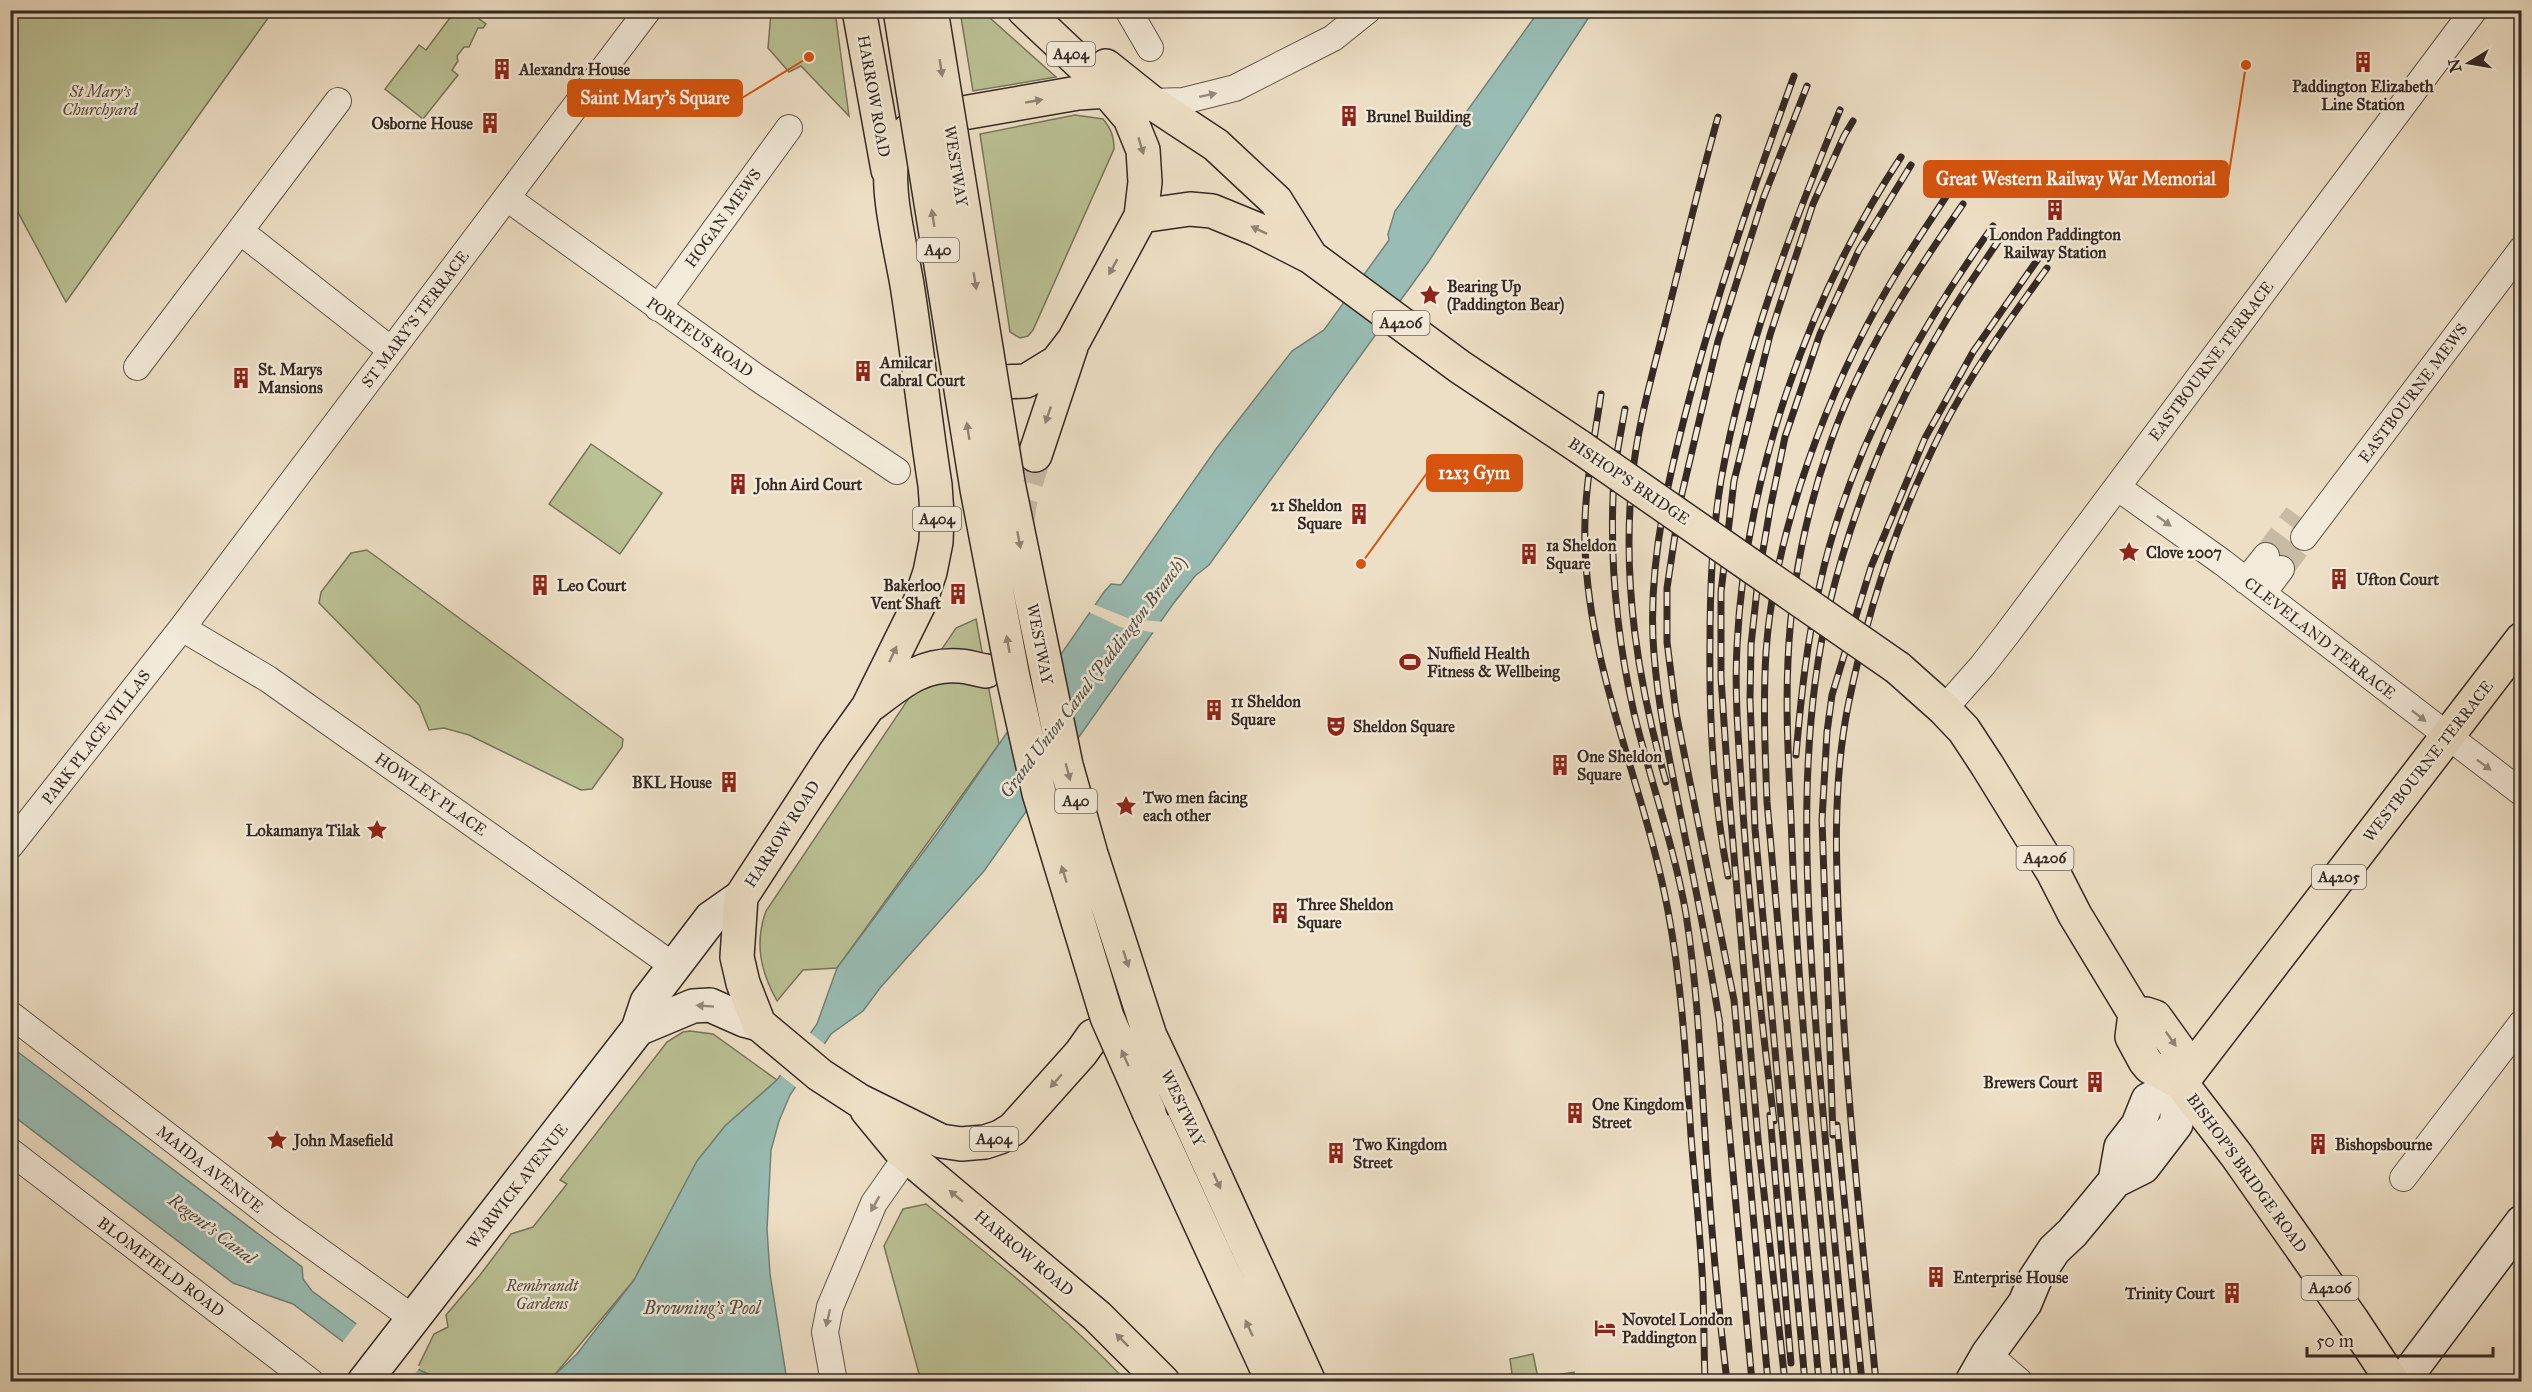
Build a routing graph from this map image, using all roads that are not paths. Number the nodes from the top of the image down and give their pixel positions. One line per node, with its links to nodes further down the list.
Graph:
1 (648, 10): 15 (street, ST MARY'S TERRACE)
2 (859, 10): 14 (main road, HARROW ROAD)
3 (900, 10): 58 (main road, WESTWAY / A40, one-way to 3, bridge)
4 (931, 10): 59 (main road, WESTWAY / A40, one-way to 59, bridge)
5 (1128, 10): 9 (street)
6 (1368, 10): 12 (street, one-way to 6)
7 (2474, 10): 27 (street, EASTBOURNE TERRACE)
8 (1028, 14): 10 (main road, A404); 12 (main road, A4206)
9 (1150, 48)
10 (1110, 94): 12 (main road, A4206); 14 (main road, one-way to 10); 16 (main road, one-way to 16)
11 (338, 101): 17 (street)
12 (1151, 102): 19 (main road, A4206)
13 (789, 128): 20 (street, HOGAN MEWS)
14 (890, 181): 21 (main road, HARROW ROAD)
15 (507, 198): 20 (street, PORTEUS ROAD); 23 (street, ST MARY'S TERRACE)
16 (1141, 216): 19 (main road, A4206, one-way to 16); 22 (main road, one-way to 22)
17 (240, 231): 23 (street); 24 (street)
18 (2522, 249): 28 (street, EASTBOURNE MEWS)
19 (1311, 257): 34 (main road, BISHOP'S BRIDGE / A4206, bridge)
20 (658, 308): 26 (street, PORTEUS ROAD)
21 (912, 319): 22 (main road); 33 (main road, HARROW ROAD / A404, one-way to 21)
22 (1074, 340): 25 (main road, one-way to 25)
23 (391, 350): 31 (street, ST MARY'S TERRACE)
24 (137, 368)
25 (1035, 455)
26 (897, 471)
27 (2117, 487): 30 (street, CLEVELAND TERRACE, one-way to 30); 34 (street, EASTBOURNE TERRACE)
28 (2304, 537)
29 (2273, 563): 30 (street)
30 (2254, 587): 36 (street, CLEVELAND TERRACE, one-way to 36)
31 (182, 628): 38 (street, PARK PLACE VILLAS); 40 (street, HOWLEY PLACE)
32 (2522, 639): 36 (main road, WESTBOURNE TERRACE / A4205)
33 (868, 707): 35 (main road, HARROW ROAD / A404, bridge); 39 (main road, HARROW ROAD / A404)
34 (1944, 709): 46 (main road, BISHOP'S BRIDGE ROAD / A4206)
35 (1042, 728)
36 (2446, 736): 37 (street, CLEVELAND TERRACE, one-way to 37); 46 (main road, WESTBOURNE TERRACE / A4205)
37 (2522, 793)
38 (10, 846)
39 (741, 897): 40 (street, WARWICK AVENUE); 44 (main road, HARROW ROAD / A404)
40 (675, 968): 43 (street, WARWICK AVENUE)
41 (10, 1014): 52 (street, MAIDA AVENUE)
42 (2522, 1023): 50 (street)
43 (638, 1029): 44 (street, WARWICK AVENUE, one-way to 43); 52 (street, WARWICK AVENUE)
44 (770, 1032): 47 (main road, HARROW ROAD / A404)
45 (1093, 1035): 47 (main road, HARROW ROAD / A404, one-way to 47)
46 (2181, 1083): 53 (street, WESTBOURNE TERRACE); 61 (main road, BISHOP'S BRIDGE ROAD / A4206)
47 (860, 1101): 49 (main road, HARROW ROAD / A404)
48 (10, 1151): 55 (street, BLOMFIELD ROAD)
49 (908, 1156): 56 (street, one-way to 56); 57 (main road, HARROW ROAD / A404, one-way to 49)
50 (2403, 1178)
51 (2522, 1222): 62 (street)
52 (405, 1330): 54 (street, WARWICK AVENUE)
53 (1976, 1373): 60 (street)
54 (364, 1381)
55 (311, 1382)
56 (834, 1382)
57 (1163, 1382)
58 (1273, 1382)
59 (1309, 1382)
60 (2020, 1382)
61 (2393, 1382)
62 (2402, 1382)

